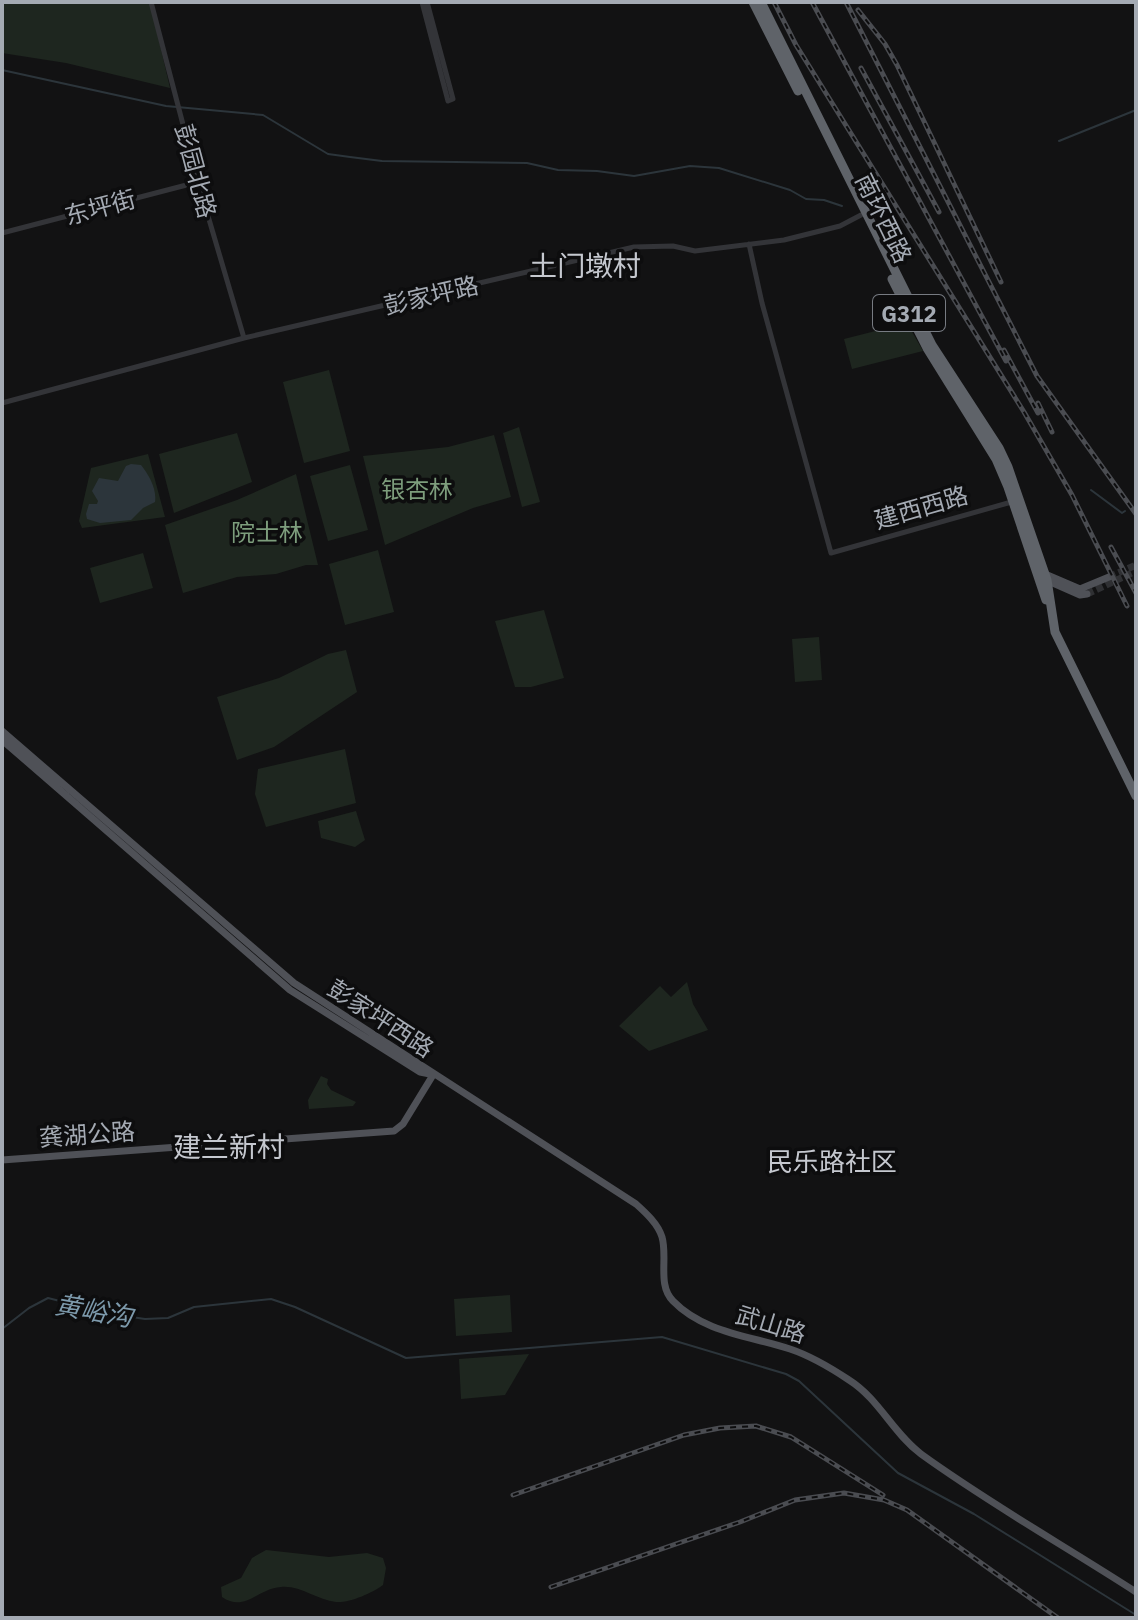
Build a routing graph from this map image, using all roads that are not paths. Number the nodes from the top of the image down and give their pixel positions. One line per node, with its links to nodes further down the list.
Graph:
1 (151, 2): 6 (street, 彭园北路)
2 (424, 2): 5 (street)
3 (753, 2): 7 (highway, 南环西路 / G312)
4 (761, 2): 12 (highway, 南环西路 / G312)
5 (451, 100)
6 (198, 182): 8 (street, 东坪街); 10 (street, 彭园北路)
7 (861, 215): 9 (street, 彭家坪路); 12 (highway, 南环西路 / G312)
8 (2, 233)
9 (749, 244): 10 (street, 彭家坪路); 12 (street, 建西西路)
10 (244, 338): 11 (street, 彭家坪路)
11 (2, 403)
12 (1016, 501): 13 (highway, G312)
13 (1042, 577): 14 (main road); 15 (main road); 18 (highway, G312)
14 (1109, 577)
15 (1087, 594)
16 (2, 731): 19 (main road, 彭家坪西路)
17 (2, 740): 19 (main road, 彭家坪西路)
18 (1136, 796)
19 (433, 1075): 20 (main road, 龚湖公路); 21 (main road, 武山路)
20 (2, 1160)
21 (1136, 1592)

